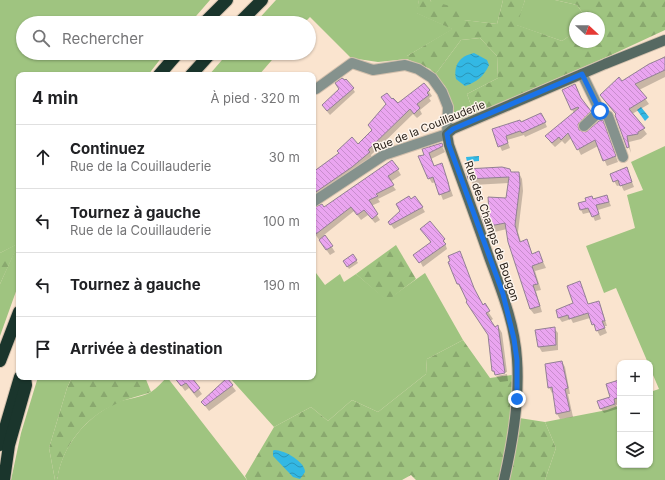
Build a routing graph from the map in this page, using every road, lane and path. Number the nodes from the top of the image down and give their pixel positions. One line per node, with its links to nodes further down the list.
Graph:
1 (227, 0): 3 (highway)
2 (262, 0): 4 (highway)
3 (211, 16)
4 (246, 16)
5 (665, 40): 10 (street, Rue de la Couillauderie)
6 (172, 60): 8 (highway)
7 (205, 60): 9 (highway)
8 (162, 72)
9 (195, 72)
10 (582, 74): 12 (street); 14 (street, Rue de la Couillauderie)
11 (316, 89): 14 (street)
12 (600, 111): 13 (street); 15 (street)
13 (584, 126)
14 (447, 134): 16 (street, Rue de la Couillauderie); 23 (street, Rue des Champs de Bougon)
15 (623, 157)
16 (316, 200)
17 (16, 320): 18 (highway)
18 (0, 361)
19 (19, 380): 21 (highway)
20 (25, 380): 22 (highway)
21 (0, 445)
22 (4, 480)
23 (504, 480)

